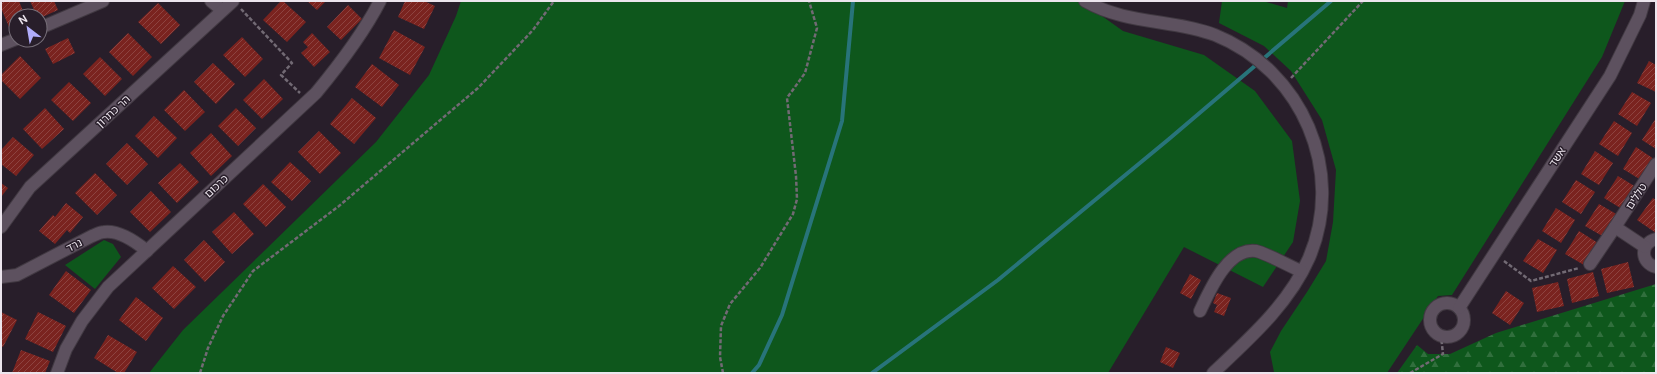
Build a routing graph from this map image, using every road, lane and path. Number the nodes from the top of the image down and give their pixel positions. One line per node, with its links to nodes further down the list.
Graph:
1 (103, 1): 11 (street)
2 (212, 1): 10 (street)
3 (380, 1): 13 (street, כרכום)
4 (554, 1): 29 (path)
5 (809, 1): 30 (path)
6 (1085, 1): 12 (street)
7 (1363, 1): 12 (path)
8 (1644, 1): 20 (street, אשד)
9 (236, 4): 10 (street, הר כתרון); 13 (path)
10 (222, 10): 15 (street, הר כתרון)
11 (48, 25)
12 (1284, 85): 23 (street)
13 (308, 101): 19 (street, כרכום)
14 (1656, 164): 16 (street, טללים)
15 (1, 227)
16 (1615, 227): 18 (street); 21 (street, טללים)
17 (1656, 239): 18 (street)
18 (1645, 247): 22 (street)
19 (146, 251): 24 (street, נרד); 28 (street, כרכום)
20 (1494, 253): 21 (path); 25 (street, אשד)
21 (1590, 264)
22 (1656, 267)
23 (1301, 271): 26 (street); 31 (street)
24 (1, 278)
25 (1459, 308): 27 (street); 27 (street)
26 (1200, 311)
27 (1441, 336): 32 (path)
28 (57, 373)
29 (200, 373)
30 (723, 373)
31 (1213, 373)
32 (1410, 373)

